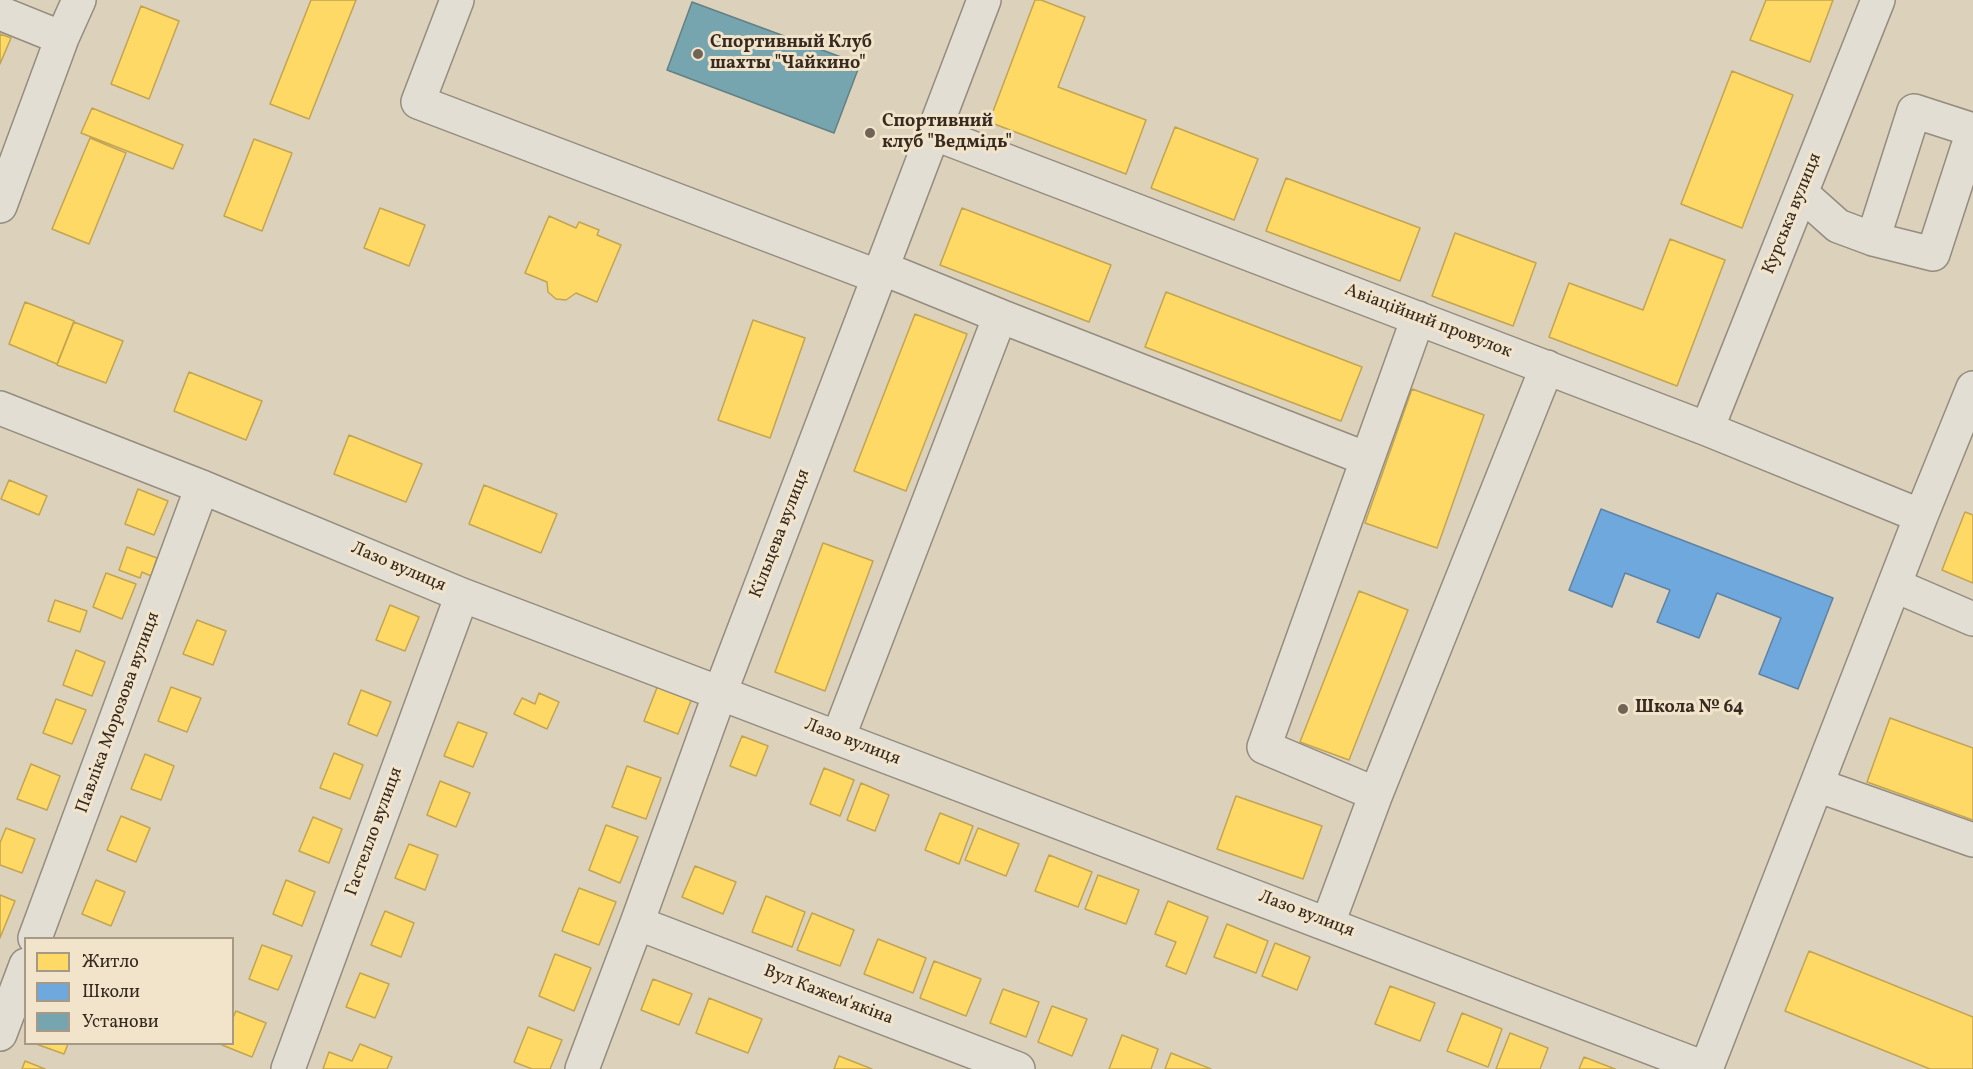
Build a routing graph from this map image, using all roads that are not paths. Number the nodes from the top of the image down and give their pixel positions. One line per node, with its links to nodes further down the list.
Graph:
1 (79, 0): 6 (street)
2 (457, 0): 12 (street)
3 (984, 0): 8 (street, Кільцева вулиця)
4 (1878, 0): 9 (street, Курська вулиця)
5 (0, 13): 6 (street)
6 (62, 39): 10 (street)
7 (1973, 130): 11 (street); 11 (street)
8 (933, 133): 12 (street, Кільцева вулиця); 14 (street, Авіаційний провулок)
9 (1801, 193): 11 (street); 18 (street, Курська вулиця)
10 (0, 206)
11 (1873, 239)
12 (880, 272): 13 (street); 25 (street, Кільцева вулиця)
13 (1000, 316): 19 (street); 26 (street)
14 (1418, 318): 15 (street, Авіаційний провулок); 19 (street)
15 (1547, 367): 18 (street, Авіаційний провулок); 28 (street)
16 (1973, 388): 21 (street)
17 (0, 408): 20 (street, Лазо вулиця)
18 (1707, 429): 21 (street, Авіаційний провулок)
19 (1367, 459): 28 (street)
20 (202, 487): 23 (street, Лазо вулиця); 32 (street, Павліка Морозова вулиця)
21 (1921, 516): 22 (street)
22 (1894, 585): 24 (street); 27 (street)
23 (462, 595): 25 (street, Лазо вулиця); 36 (street, Гастелло вулиця)
24 (1973, 619)
25 (720, 693): 26 (street, Лазо вулиця); 30 (street, Кільцева вулиця)
26 (838, 738): 31 (street, Лазо вулиця)
27 (1817, 785): 29 (street); 39 (street)
28 (1376, 794): 31 (street)
29 (1973, 840)
30 (637, 923): 37 (street, Кільцева вулиця); 38 (street, Вул Кажем'якіна)
31 (1328, 923): 35 (street, Лазо вулиця)
32 (36, 937)
33 (24, 970): 34 (street)
34 (0, 1034)
35 (1670, 1062): 39 (street, Лазо вулиця)
36 (288, 1069)
37 (582, 1069)
38 (1018, 1069)
39 (1707, 1069)

